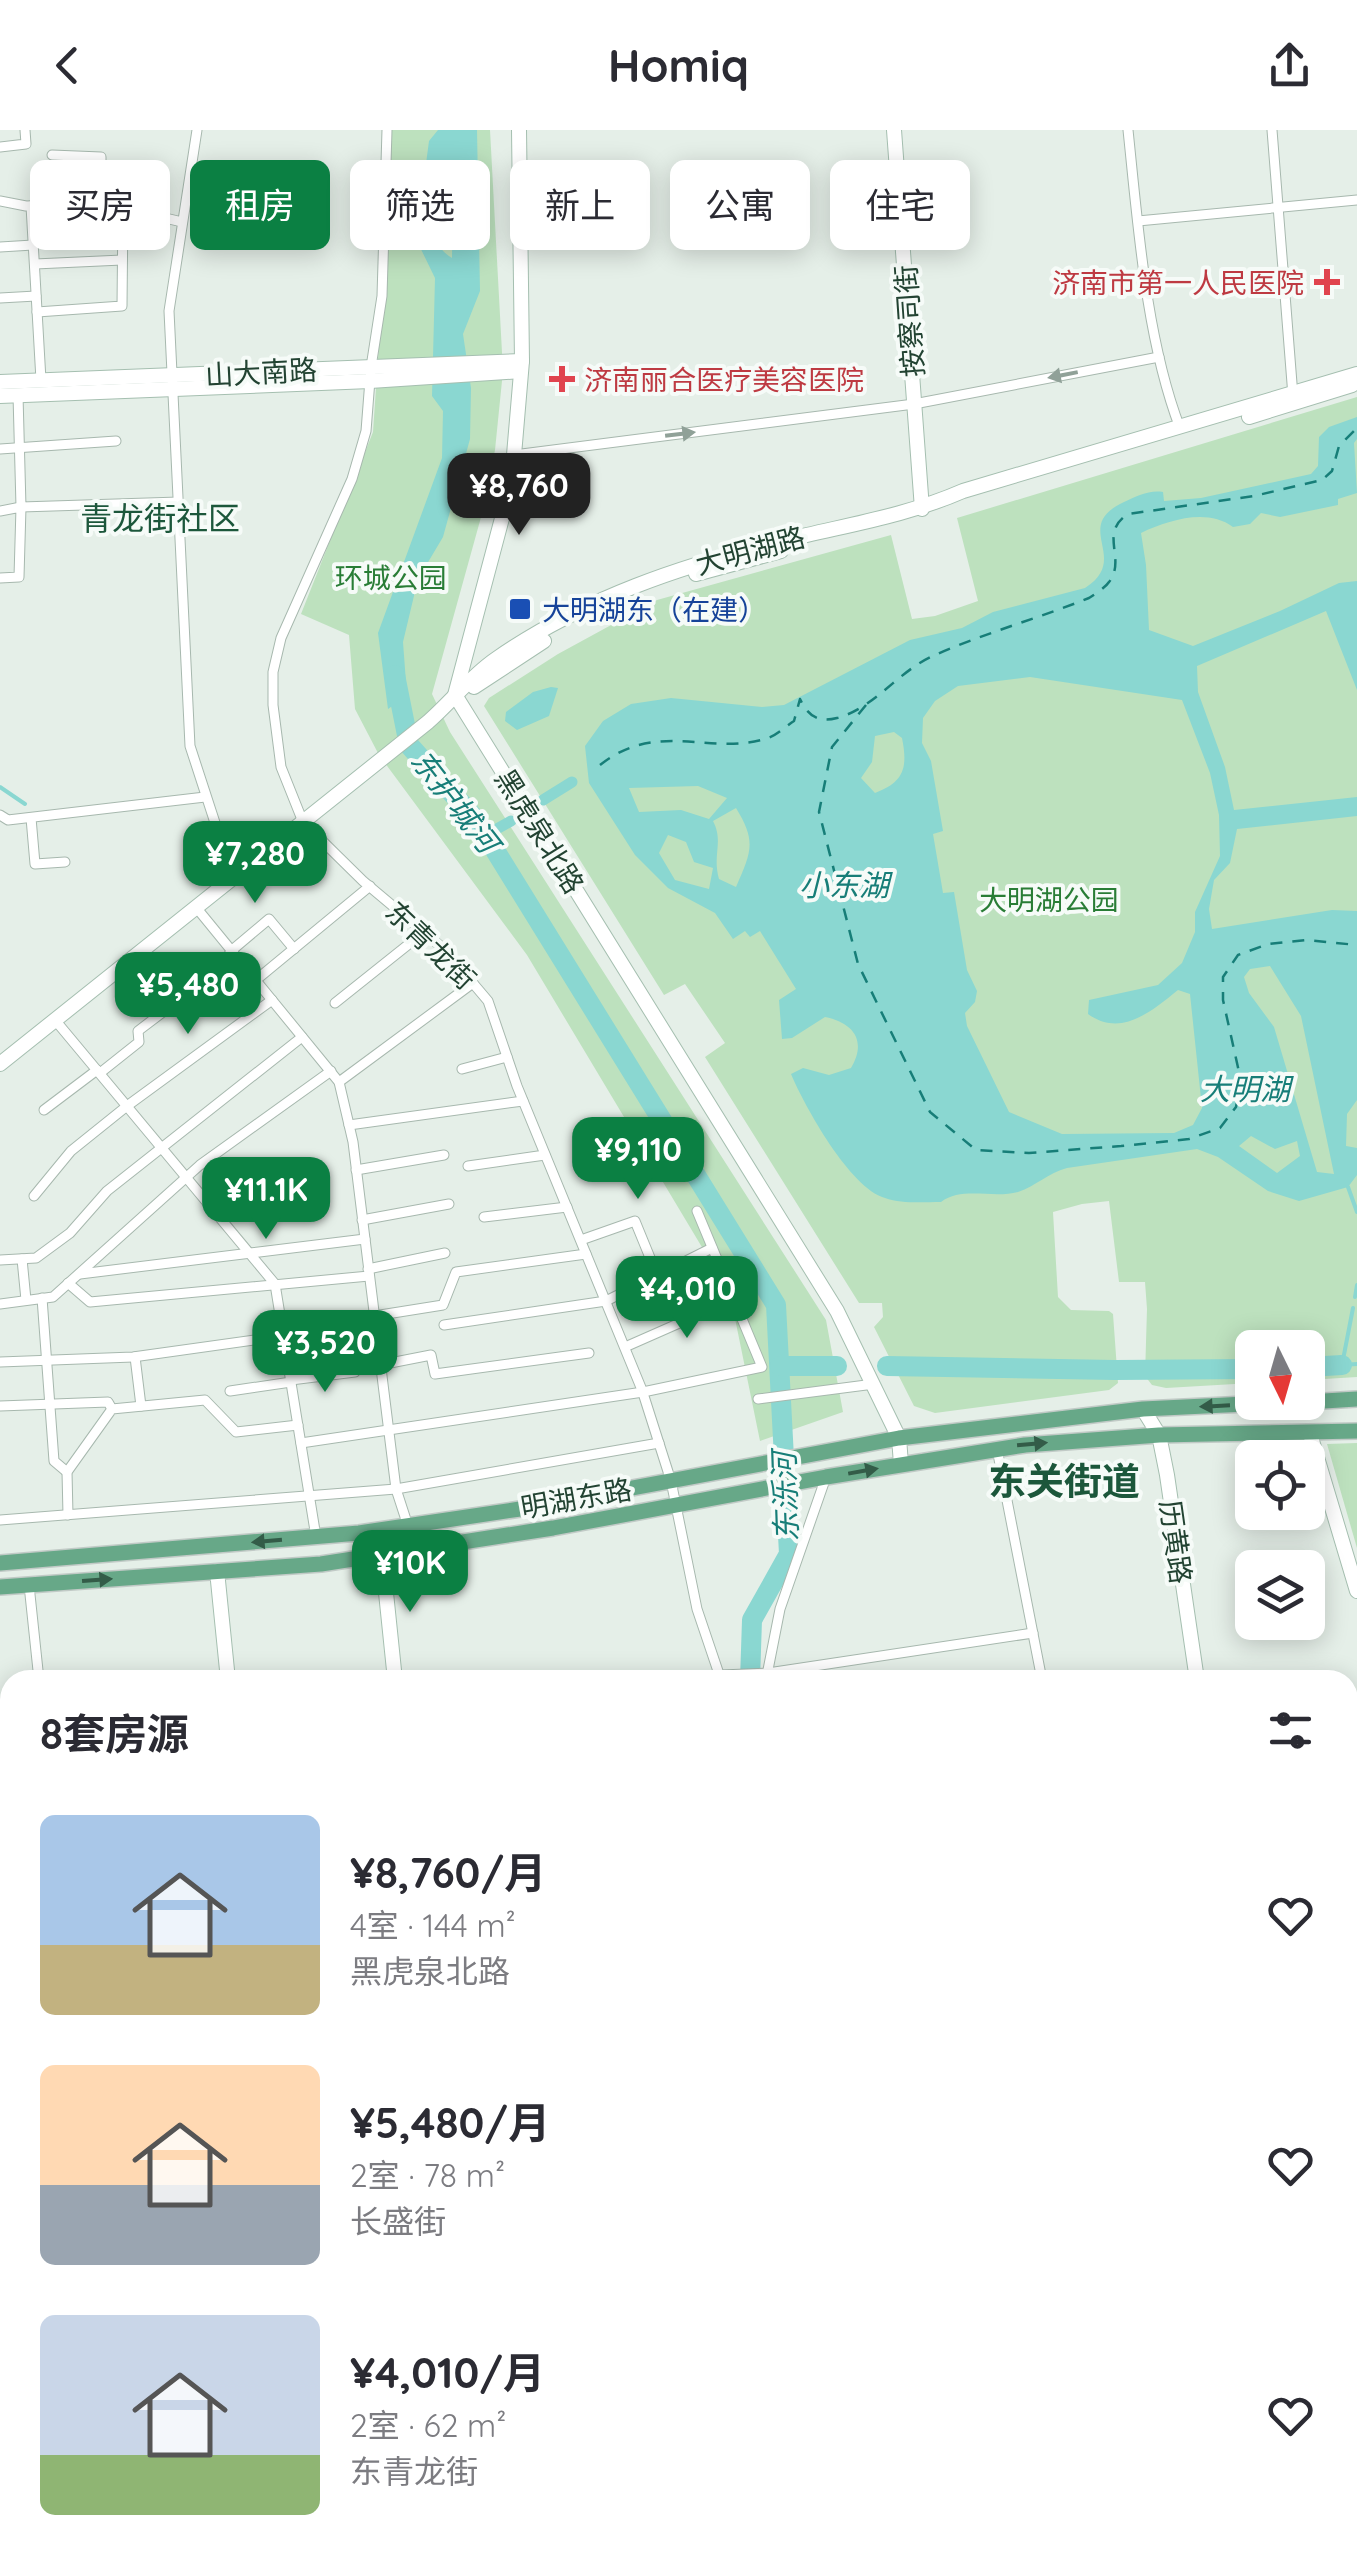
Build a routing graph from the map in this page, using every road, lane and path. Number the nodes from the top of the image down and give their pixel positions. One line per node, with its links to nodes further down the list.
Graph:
1 (26, 130): 8 (street)
2 (195, 130): 17 (street)
3 (388, 130): 29 (street, 东青龙街)
4 (519, 130): 28 (main road)
5 (894, 130): 38 (main road, 按察司街)
6 (1128, 130): 16 (street)
7 (1272, 130): 14 (street)
8 (0, 147)
9 (52, 155): 10 (street)
10 (101, 160)
11 (0, 200): 13 (street)
12 (1357, 200): 14 (street)
13 (30, 206)
14 (1278, 208): 16 (street); 37 (street)
15 (170, 219): 17 (street)
16 (1138, 221): 27 (street)
17 (182, 222): 33 (street)
18 (30, 245): 19 (street)
19 (0, 246)
20 (34, 250): 23 (street)
21 (122, 250): 22 (street)
22 (122, 260): 23 (street); 26 (street)
23 (34, 264): 24 (street)
24 (36, 296): 25 (street); 26 (street)
25 (0, 298)
26 (38, 312): 31 (street)
27 (1159, 356): 38 (street, one-way to 38); 39 (street)
28 (522, 366): 29 (main road, 山大南路); 43 (main road)
29 (373, 374): 33 (main road, 山大南路); 53 (street, 东青龙街)
30 (1357, 374): 37 (main road, 大明湖路)
31 (42, 380): 32 (main road, 山大南路); 33 (main road, 山大南路)
32 (0, 382)
33 (173, 382): 35 (main road, 山大南路); 44 (street)
34 (1357, 384): 37 (main road, 大明湖路)
35 (18, 395): 36 (main road, 山大南路); 41 (street)
36 (0, 396)
37 (1294, 398): 39 (main road, 大明湖路); 46 (main road, 大明湖路)
38 (914, 404): 43 (street, one-way to 38); 46 (main road, 按察司街)
39 (1180, 428): 46 (main road, 大明湖路)
40 (116, 441): 41 (street)
41 (20, 448): 42 (street); 45 (street)
42 (0, 449)
43 (514, 455): 49 (main road)
44 (179, 502): 45 (street); 50 (street)
45 (21, 506): 47 (street); 48 (street)
46 (923, 510): 49 (main road, 大明湖路)
47 (0, 511)
48 (0, 578)
49 (455, 695): 53 (main road); 118 (main road, 黑虎泉北路)
50 (205, 797): 51 (street); 55 (street)
51 (31, 818): 52 (street); 54 (street)
52 (3, 819)
53 (303, 822): 55 (main road); 56 (street, 东青龙街)
54 (65, 862)
55 (242, 870): 57 (main road)
56 (370, 886): 58 (street, 东青龙街); 59 (street)
57 (195, 906): 60 (street); 65 (main road)
58 (424, 932): 62 (street, 东青龙街); 64 (street)
59 (294, 949): 60 (street); 61 (street)
60 (231, 951): 61 (street); 71 (street)
61 (256, 980): 63 (street)
62 (473, 983): 67 (street, 东青龙街); 72 (street)
63 (272, 1000): 66 (street); 74 (street)
64 (335, 1003)
65 (55, 1020): 68 (main road); 71 (street)
66 (302, 1037): 70 (street); 77 (street)
67 (507, 1057): 69 (street); 73 (street, 东青龙街)
68 (0, 1064)
69 (462, 1069)
70 (332, 1070): 72 (street); 82 (street)
71 (98, 1072): 74 (street); 75 (street)
72 (339, 1082): 76 (street)
73 (523, 1101): 76 (street); 78 (street, 东青龙街)
74 (127, 1106): 77 (street); 83 (street)
75 (44, 1110)
76 (349, 1124): 81 (street)
77 (162, 1147): 82 (street); 95 (street)
78 (546, 1154): 80 (street); 85 (street, 东青龙街)
79 (444, 1156): 81 (street)
80 (468, 1166)
81 (356, 1170): 88 (street)
82 (186, 1177): 92 (street); 99 (street)
83 (34, 1196)
84 (449, 1204): 88 (street)
85 (567, 1207): 87 (street); 90 (street, 东青龙街)
86 (697, 1211): 91 (street)
87 (484, 1217)
88 (362, 1220): 89 (street)
89 (364, 1239): 92 (street); 98 (street)
90 (581, 1240): 94 (street, 东青龙街); 97 (street)
91 (712, 1248): 103 (street); 105 (street)
92 (250, 1253): 99 (street); 101 (street)
93 (445, 1253): 98 (street)
94 (586, 1254): 105 (street, 东青龙街); 107 (street)
95 (22, 1258): 96 (street); 104 (street)
96 (0, 1260)
97 (653, 1265)
98 (369, 1272): 101 (street); 107 (street)
99 (78, 1274): 100 (street)
100 (68, 1283): 101 (street); 102 (street)
101 (276, 1284): 109 (street)
102 (42, 1298): 104 (street); 113 (street)
103 (734, 1299): 110 (street); 120 (street)
104 (26, 1300): 106 (street)
105 (606, 1301): 108 (street); 110 (street, 东青龙街)
106 (0, 1304)
107 (375, 1320): 109 (street); 115 (street)
108 (444, 1325)
109 (284, 1337): 112 (street); 117 (street)
110 (625, 1347): 120 (street, 东青龙街)
111 (589, 1353): 115 (street)
112 (135, 1357): 113 (street); 127 (street)
113 (46, 1361): 114 (street); 124 (street)
114 (0, 1362)
115 (380, 1364): 132 (street)
116 (354, 1372): 117 (street)
117 (291, 1381): 119 (street); 130 (street)
118 (874, 1384): 121 (street); 135 (main road, 黑虎泉北路)
119 (230, 1391)
120 (643, 1392): 132 (street); 137 (street, 东青龙街)
121 (758, 1399)
122 (1357, 1399): 123 (main road)
123 (1325, 1401)
124 (50, 1404): 126 (street); 128 (street); 140 (street)
125 (1235, 1405): 129 (main road, 明湖东路, one-way to 129)
126 (0, 1406)
127 (140, 1406): 128 (street); 130 (street)
128 (112, 1409): 140 (street)
129 (1143, 1409): 134 (main road, 历黄路); 135 (main road, 明湖东路)
130 (298, 1425): 136 (street)
131 (1357, 1431): 133 (main road, 明湖东路)
132 (389, 1432): 136 (street); 143 (street)
133 (1310, 1434): 134 (main road, 明湖东路); 155 (main road)
134 (1158, 1435): 138 (main road, 明湖东路, one-way to 134); 164 (main road, 历黄路)
135 (899, 1438): 139 (main road, 黑虎泉北路); 142 (main road, 明湖东路)
136 (300, 1442): 144 (street)
137 (659, 1443): 142 (street, 东青龙街); 143 (street)
138 (997, 1448): 139 (main road, 明湖东路); 156 (street)
139 (901, 1464): 141 (main road, 明湖东路, one-way to 139)
140 (67, 1472): 146 (street)
141 (825, 1477): 145 (main road, 明湖东路); 161 (street)
142 (670, 1481): 145 (street, 东青龙街); 148 (main road, 明湖东路)
143 (396, 1489): 144 (street); 148 (street)
144 (309, 1496): 146 (street); 149 (street)
145 (675, 1506): 150 (main road, 明湖东路); 160 (street, 东青龙街)
146 (68, 1515): 147 (street)
147 (0, 1520)
148 (408, 1526): 149 (main road, 明湖东路)
149 (316, 1537): 151 (main road, 明湖东路, one-way to 151)
150 (382, 1554): 152 (main road, 明湖东路); 159 (main road)
151 (0, 1563)
152 (217, 1572): 153 (main road, 明湖东路, one-way to 152); 158 (main road)
153 (28, 1585): 154 (main road, 明湖东路); 157 (street)
154 (0, 1587)
155 (1357, 1591)
156 (1033, 1633): 162 (street); 163 (street)
157 (38, 1670)
158 (227, 1670)
159 (394, 1670)
160 (722, 1670)
161 (766, 1670)
162 (797, 1670)
163 (1040, 1670)
164 (1195, 1670)

